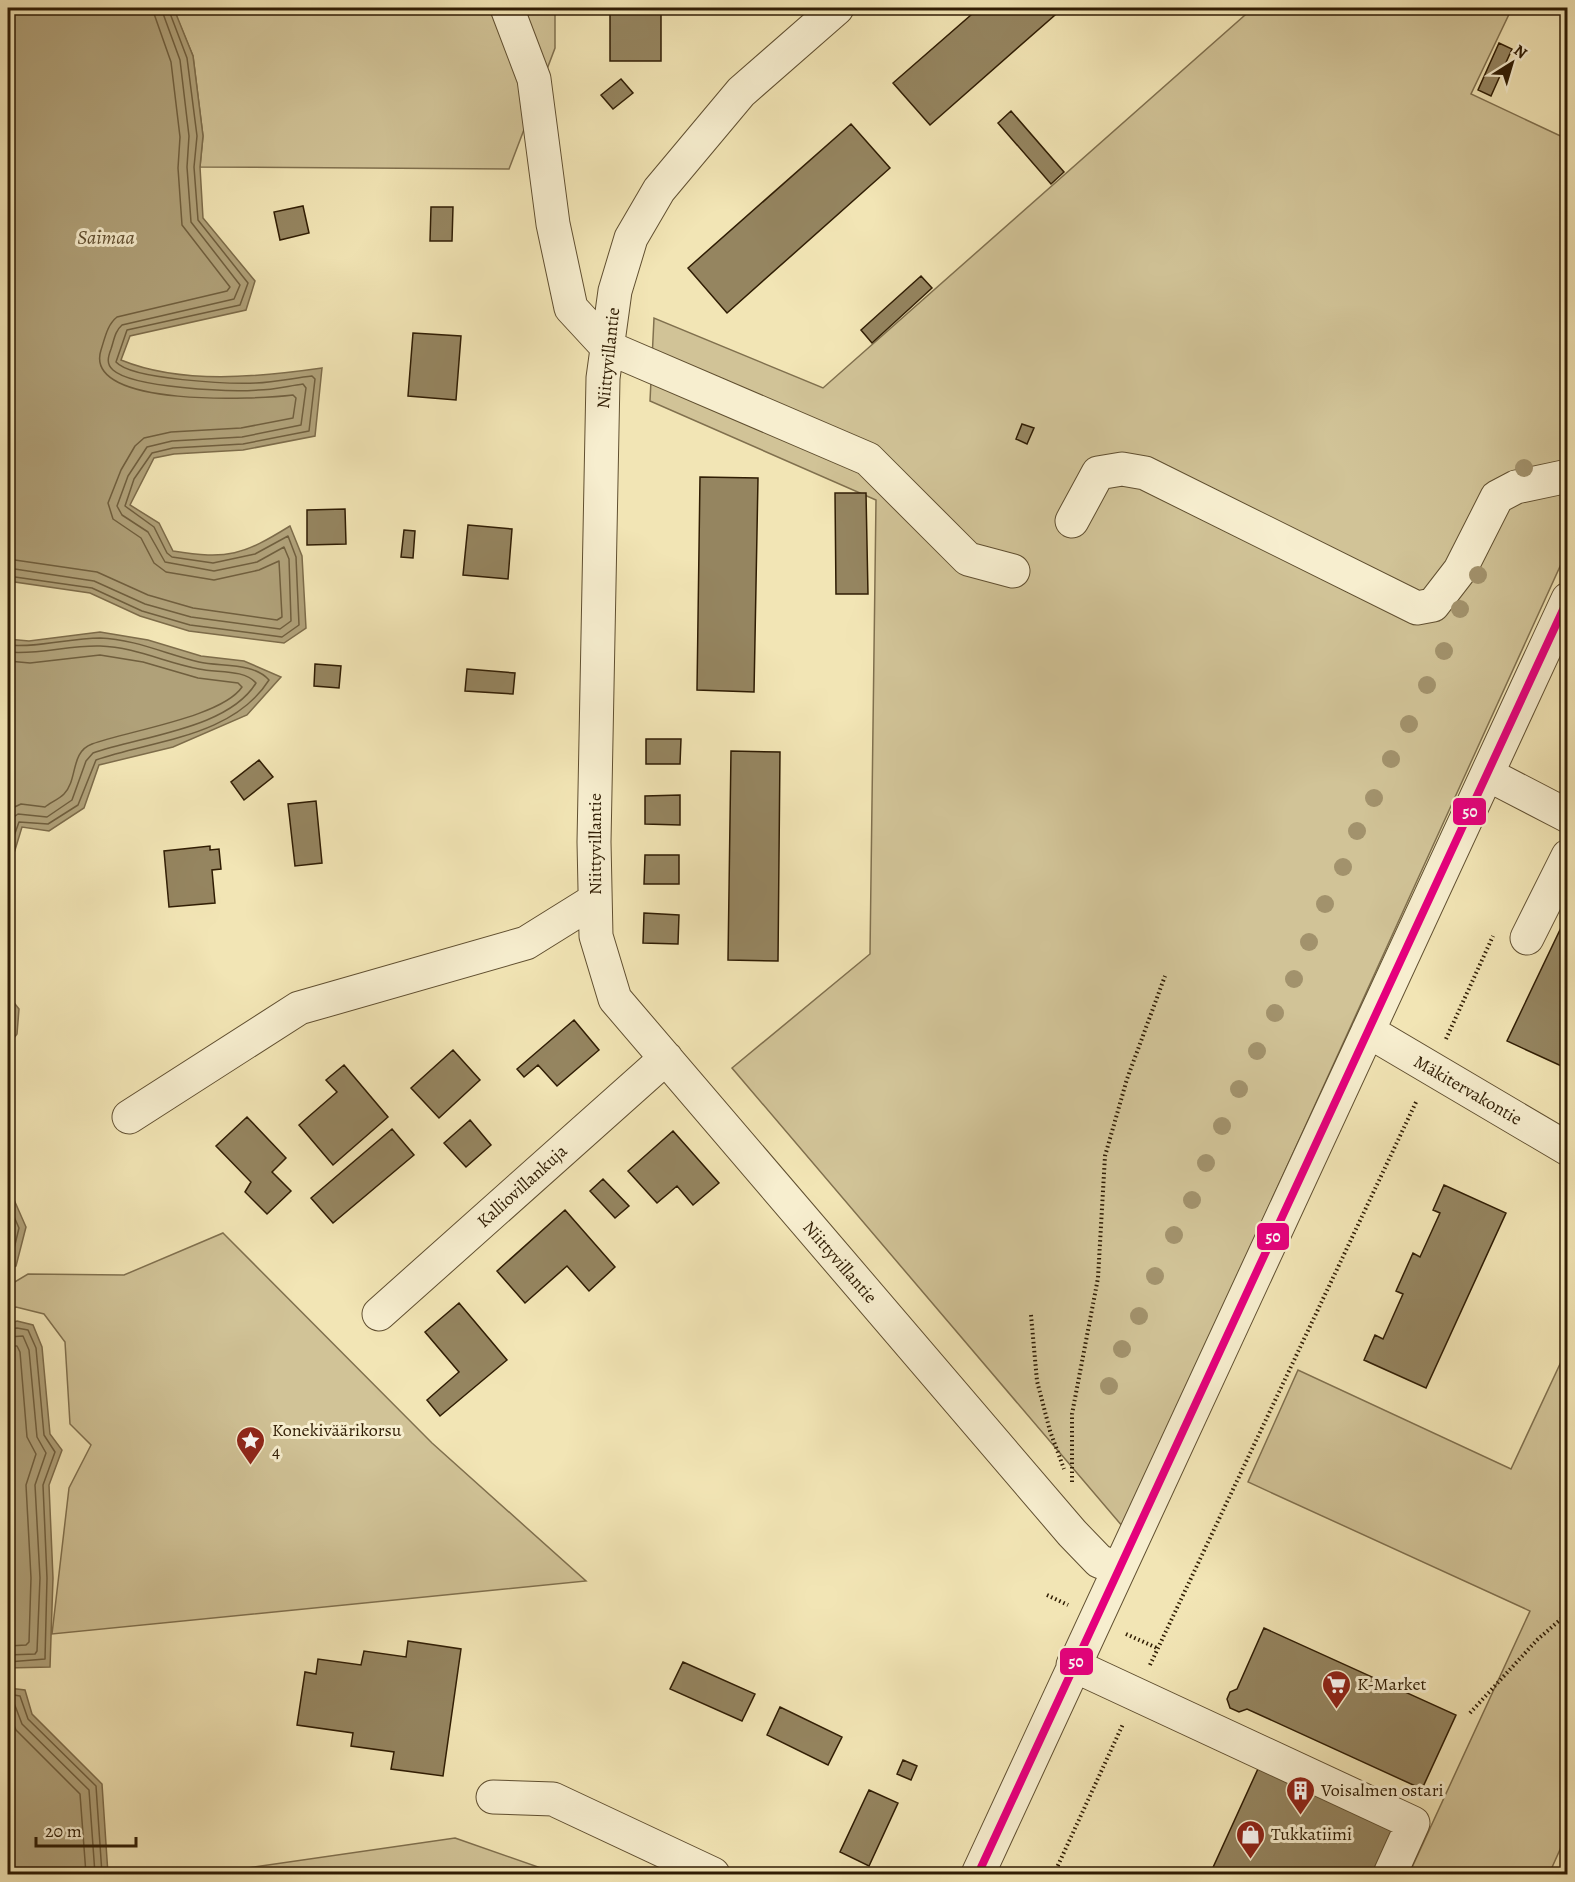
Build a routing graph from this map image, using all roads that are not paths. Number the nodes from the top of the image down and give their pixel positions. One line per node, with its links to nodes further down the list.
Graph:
1 (507, 8): 4 (street)
2 (837, 8): 3 (street, Niittyvillantie)
3 (805, 19): 4 (street, Niittyvillantie)
4 (607, 347): 7 (street); 12 (street, Niittyvillantie)
5 (1568, 476): 6 (street)
6 (1072, 521)
7 (1013, 571)
8 (1568, 599): 9 (street)
9 (1487, 774): 10 (street); 14 (street)
10 (1568, 816)
11 (1568, 855): 13 (street)
12 (595, 900): 15 (street, Niittyvillantie); 16 (street)
13 (1527, 938)
14 (1368, 1031): 17 (street, Mäkitervakontie); 19 (street)
15 (666, 1058): 18 (street, Kalliovillankuja); 19 (street, Niittyvillantie)
16 (129, 1117)
17 (1568, 1149)
18 (379, 1314)
19 (1118, 1569): 20 (street)
20 (1073, 1665): 23 (street); 24 (street)
21 (494, 1797): 22 (street)
22 (713, 1875)
23 (978, 1875)
24 (1390, 1875)

